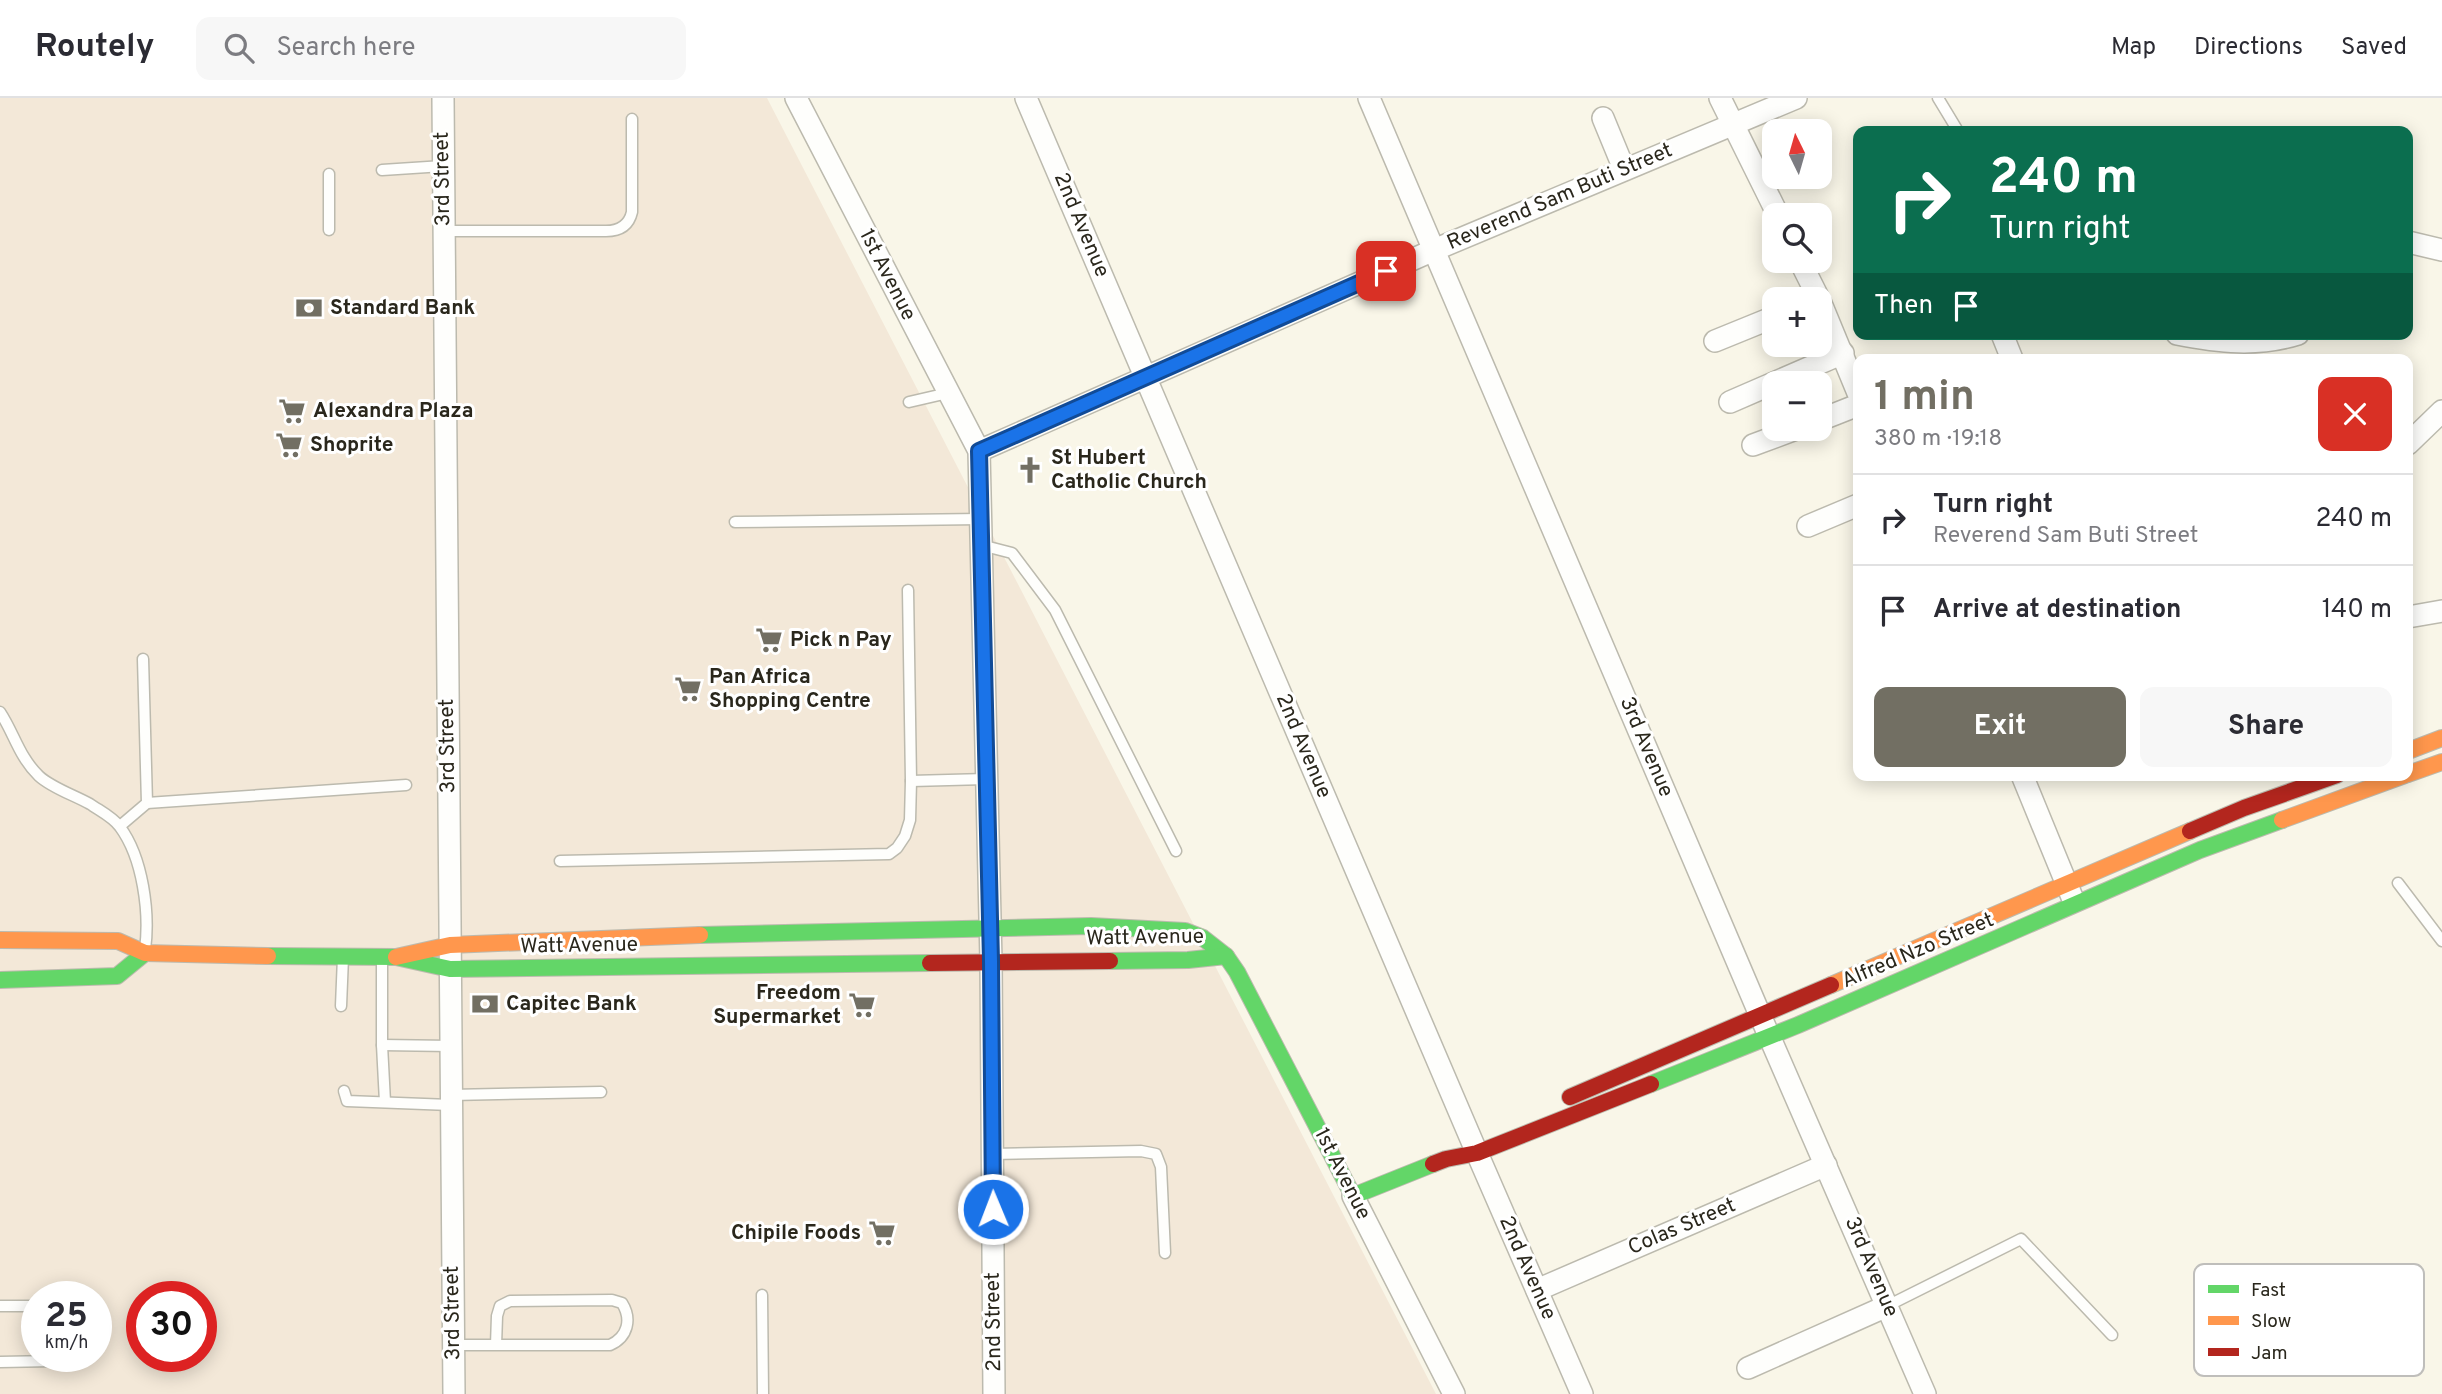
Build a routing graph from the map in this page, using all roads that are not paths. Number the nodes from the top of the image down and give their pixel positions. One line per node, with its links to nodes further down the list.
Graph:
1 (443, 98): 12 (street, 3rd Street)
2 (796, 98): 30 (street, 1st Avenue)
3 (1027, 98): 28 (street, 2nd Avenue)
4 (1369, 98): 20 (street, 3rd Avenue)
5 (1720, 98): 10 (street)
6 (1796, 98): 10 (street, Reverend Sam Buti Street)
7 (1938, 98): 11 (lane)
8 (1603, 118): 13 (street)
9 (632, 120): 18 (lane)
10 (1732, 126): 13 (street, Reverend Sam Buti Street); 16 (street)
11 (1955, 126)
12 (443, 166): 14 (lane); 18 (street, 3rd Street)
13 (1624, 169): 20 (street, Reverend Sam Buti Street)
14 (382, 170)
15 (330, 174): 17 (lane)
16 (1772, 203)
17 (329, 230)
18 (444, 231): 70 (street, 3rd Street)
19 (2413, 243): 21 (street)
20 (1434, 250): 28 (street, Reverend Sam Buti Street); 79 (street, 3rd Avenue)
21 (2442, 250)
22 (1762, 322): 26 (street)
23 (1832, 328): 27 (street)
24 (2206, 340): 25 (street)
25 (2275, 340)
26 (1715, 341)
27 (1843, 353): 29 (street); 32 (street)
28 (1146, 377): 39 (street, Reverend Sam Buti Street); 89 (street, 2nd Avenue)
29 (1853, 380)
30 (948, 393): 31 (lane); 39 (street, 1st Avenue)
31 (909, 402)
32 (1730, 402)
33 (1853, 407): 35 (street)
34 (2442, 411): 36 (street)
35 (1832, 415)
36 (2413, 439)
37 (1764, 441): 38 (street)
38 (1753, 445)
39 (979, 451): 41 (street, 2nd Street)
40 (1853, 507): 43 (street)
41 (981, 519): 42 (lane); 44 (street, 2nd Street)
42 (735, 522)
43 (1808, 526)
44 (981, 545): 54 (street, 2nd Street); 62 (lane)
45 (908, 590): 55 (lane)
46 (2442, 611): 47 (street)
47 (2413, 616)
48 (143, 659): 60 (lane)
49 (0, 712): 61 (lane)
50 (2442, 738): 51 (street)
51 (2413, 749)
52 (2442, 761): 53 (street, Alfred Nzo Street)
53 (2413, 772)
54 (986, 779): 55 (lane); 67 (street, 2nd Street)
55 (911, 781): 63 (lane)
56 (2024, 781): 64 (street)
57 (2320, 781): 64 (street, Alfred Nzo Street)
58 (2390, 781): 66 (street, Alfred Nzo Street)
59 (406, 785): 60 (lane)
60 (147, 803): 61 (lane)
61 (120, 826): 71 (lane)
62 (1176, 851)
63 (560, 861)
64 (2067, 883): 66 (street); 79 (street, Alfred Nzo Street)
65 (2398, 883): 69 (lane)
66 (2076, 906): 80 (street, Alfred Nzo Street)
67 (989, 928): 70 (street, Watt Avenue); 72 (street, Watt Avenue); 75 (street, 2nd Street)
68 (0, 940): 71 (street, Watt Avenue)
69 (2442, 941)
70 (450, 945): 74 (street, Watt Avenue); 76 (street, 3rd Street)
71 (145, 953): 73 (street, Watt Avenue); 77 (street)
72 (1226, 956): 75 (street, Watt Avenue); 92 (street, 1st Avenue)
73 (343, 957): 74 (street, Watt Avenue); 78 (lane)
74 (389, 957): 76 (street, Watt Avenue); 81 (lane)
75 (991, 961): 76 (street, Watt Avenue); 90 (street, 2nd Street)
76 (450, 969): 82 (street, 3rd Street)
77 (0, 980)
78 (341, 1006)
79 (1760, 1015): 80 (street, 3rd Avenue); 86 (street, Alfred Nzo Street)
80 (1770, 1037): 89 (street, Alfred Nzo Street); 91 (street, 3rd Avenue)
81 (382, 1045): 82 (lane); 87 (lane)
82 (451, 1046): 85 (street, 3rd Street)
83 (344, 1091): 87 (lane)
84 (601, 1092): 85 (lane)
85 (451, 1100): 87 (lane); 100 (street, 3rd Street)
86 (1560, 1101)
87 (385, 1102)
88 (1510, 1123): 89 (street, Alfred Nzo Street)
89 (1474, 1147): 92 (street, Alfred Nzo Street); 94 (street, 2nd Avenue)
90 (992, 1154): 93 (lane); 107 (street, 2nd Street)
91 (1826, 1165): 94 (street, Colas Street); 98 (street, 3rd Avenue)
92 (1353, 1196): 108 (street, 1st Avenue)
93 (1165, 1253)
94 (1537, 1290): 109 (street, 2nd Avenue)
95 (762, 1295): 106 (lane)
96 (0, 1306): 97 (lane)
97 (21, 1306)
98 (1887, 1306): 99 (lane); 104 (street); 110 (street, 3rd Avenue)
99 (2112, 1335)
100 (453, 1345): 101 (lane); 105 (street, 3rd Street)
101 (496, 1345): 101 (lane)
102 (0, 1362): 103 (lane)
103 (21, 1362)
104 (1748, 1368)
105 (454, 1394)
106 (763, 1394)
107 (995, 1394)
108 (1454, 1394)
109 (1582, 1394)
110 (1925, 1394)

